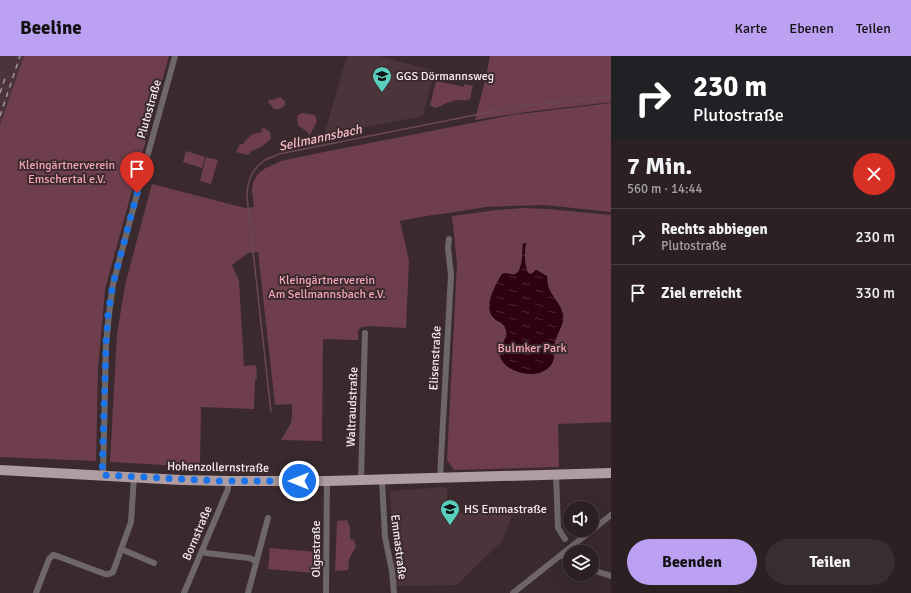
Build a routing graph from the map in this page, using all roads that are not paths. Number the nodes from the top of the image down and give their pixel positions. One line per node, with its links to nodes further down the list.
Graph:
1 (175, 56): 7 (street, Plutostraße)
2 (449, 240): 9 (street, Elisenstraße)
3 (364, 333): 10 (street, Waltraudstraße)
4 (0, 470): 7 (main road, Hohenzollernstraße)
5 (556, 474): 6 (main road, Hohenzollernstraße); 9 (main road, Hohenzollernstraße); 16 (street)
6 (611, 474)
7 (102, 475): 8 (main road, Hohenzollernstraße)
8 (134, 477): 12 (main road, Hohenzollernstraße); 17 (street)
9 (440, 478): 11 (main road, Hohenzollernstraße)
10 (361, 480): 11 (main road, Hohenzollernstraße); 13 (main road, Hohenzollernstraße)
11 (382, 480): 28 (street, Emmastraße)
12 (228, 481): 13 (main road, Hohenzollernstraße); 18 (street, Bornstraße)
13 (327, 481): 27 (street, Olgastraße)
14 (611, 515): 19 (street)
15 (268, 518): 20 (street)
16 (565, 539)
17 (121, 549): 21 (street); 24 (street)
18 (202, 550): 20 (street); 25 (street, Bornstraße)
19 (562, 555): 29 (street)
20 (256, 561): 26 (street)
21 (154, 563)
22 (599, 572): 23 (street)
23 (611, 576)
24 (36, 593)
25 (184, 593)
26 (248, 593)
27 (326, 593)
28 (394, 593)
29 (513, 593)

